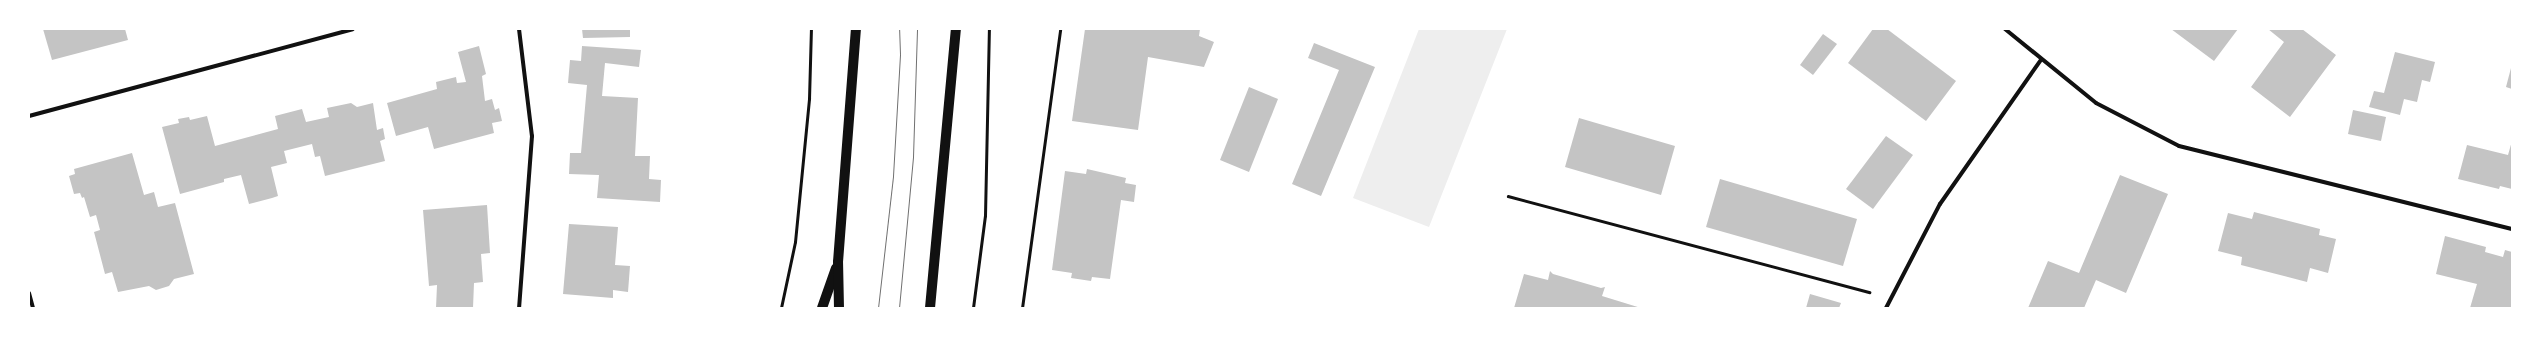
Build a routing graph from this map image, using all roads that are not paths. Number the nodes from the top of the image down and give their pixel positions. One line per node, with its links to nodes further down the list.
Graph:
1 (353, 29): 8 (street)
2 (519, 29): 13 (street)
3 (856, 29): 10 (main road)
4 (956, 29): 16 (main road)
5 (1060, 29): 17 (lane)
6 (2005, 29): 7 (street)
7 (2041, 60): 9 (street); 18 (street)
8 (29, 116)
9 (2512, 229)
10 (838, 262): 14 (main road); 15 (main road)
11 (29, 293): 12 (street)
12 (33, 308)
13 (519, 308)
14 (822, 308)
15 (839, 308)
16 (930, 308)
17 (1022, 308)
18 (1886, 308)

